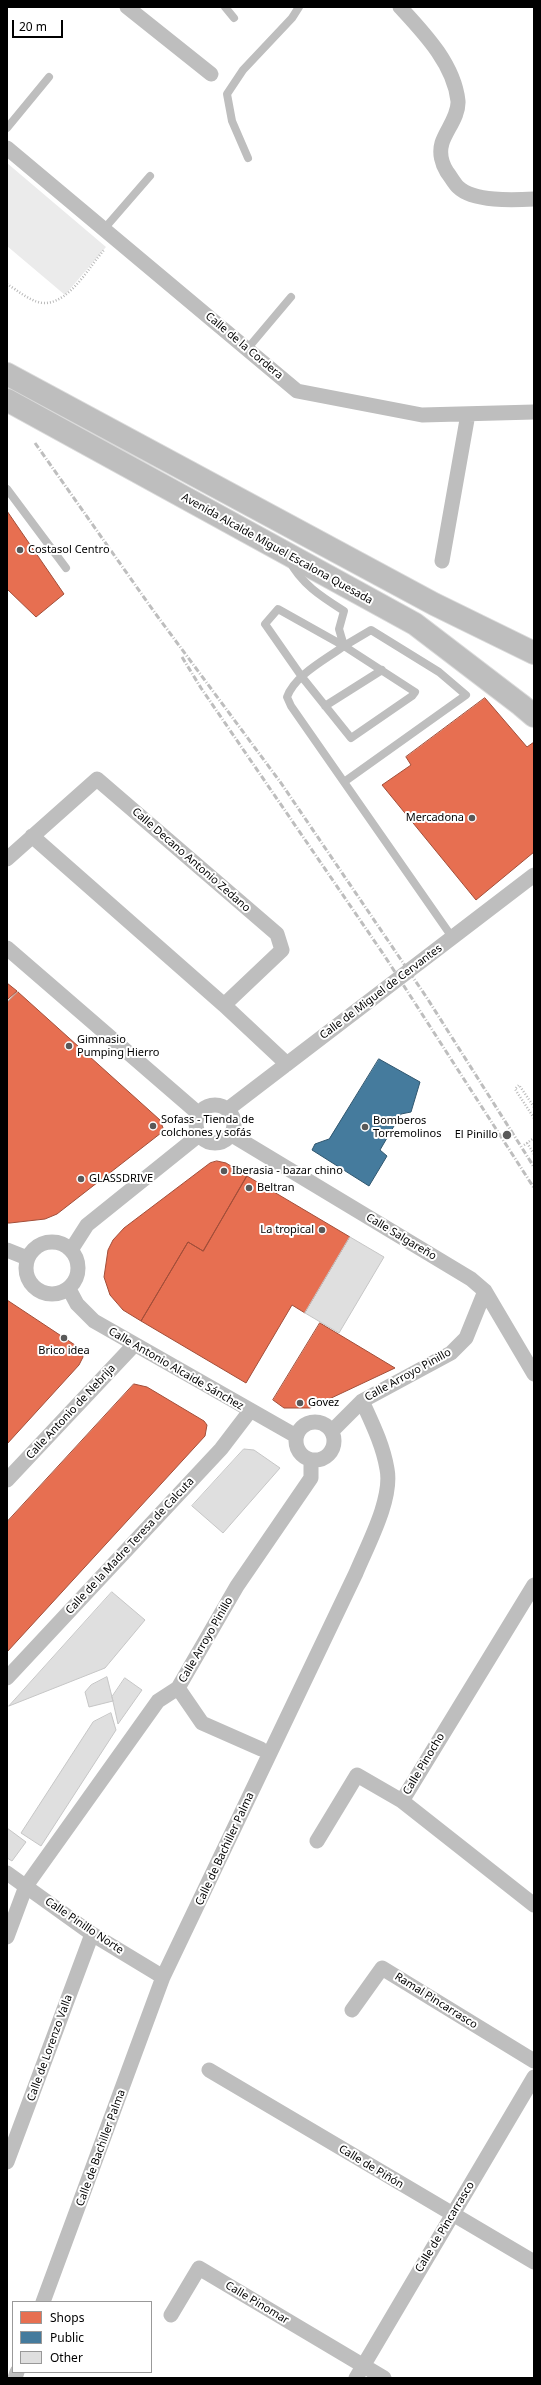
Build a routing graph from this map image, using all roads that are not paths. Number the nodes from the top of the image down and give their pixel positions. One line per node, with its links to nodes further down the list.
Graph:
1 (126, 7): 6 (street)
2 (225, 7): 5 (lane)
3 (300, 7): 10 (lane)
4 (400, 7): 12 (street)
5 (234, 18)
6 (211, 74)
7 (49, 77): 8 (lane)
8 (7, 128)
9 (7, 148): 13 (street, Calle de la Cordera)
10 (248, 158)
11 (150, 176): 13 (lane)
12 (534, 200)
13 (109, 233): 15 (street, Calle de la Cordera)
14 (291, 297): 15 (lane)
15 (248, 348): 19 (street, Calle de la Cordera)
16 (7, 374): 25 (main road)
17 (7, 400): 21 (main road, Avenida Alcalde Miguel Escalona Quesada)
18 (534, 412): 19 (street, Calle de la Cordera)
19 (468, 414): 22 (street)
20 (7, 489): 23 (lane)
21 (286, 554): 24 (lane); 29 (main road, Avenida Alcalde Miguel Escalona Quesada)
22 (442, 561)
23 (66, 568)
24 (344, 646): 26 (lane); 27 (lane); 27 (lane); 30 (lane)
25 (534, 653)
26 (382, 670): 28 (lane); 28 (lane)
27 (302, 678): 28 (lane); 30 (lane)
28 (325, 706)
29 (534, 716)
30 (344, 782): 34 (lane)
31 (32, 836): 32 (street, Calle Decano Antonio Zedano); 36 (street); 36 (street, Calle Decano Antonio Zedano)
32 (7, 859)
33 (534, 874): 34 (street, Calle de Miguel de Cervantes)
34 (452, 937): 37 (street, Calle de Miguel de Cervantes)
35 (7, 948): 39 (street)
36 (224, 1005): 37 (street)
37 (287, 1064): 38 (street, Calle de Miguel de Cervantes)
38 (228, 1109): 39 (street); 41 (street)
39 (199, 1114): 40 (street)
40 (199, 1135): 41 (street); 43 (street)
41 (232, 1135): 46 (street, Calle Salgareño)
42 (7, 1250): 44 (street)
43 (71, 1250): 44 (street); 45 (street)
44 (27, 1258): 45 (street)
45 (68, 1289): 47 (street, Calle Antonio Alcaide Sánchez)
46 (485, 1291): 48 (street, Calle Salgareño); 49 (street, Calle Arroyo Pinillo)
47 (134, 1345): 50 (street, Calle Antonio Alcaide Sánchez); 54 (street, Calle Antonio de Nebrija)
48 (534, 1374)
49 (362, 1401): 51 (street, Calle Arroyo Pinillo); 66 (street, Calle de Bachiller Palma)
50 (250, 1411): 52 (street, Calle Antonio Alcaide Sánchez); 56 (street, Calle de la Madre Teresa de Calcuta)
51 (332, 1431): 52 (street); 53 (street)
52 (296, 1436): 53 (street)
53 (311, 1460): 57 (street, Calle Arroyo Pinillo)
54 (7, 1480)
55 (534, 1585): 59 (street, Calle Pinocho)
56 (7, 1678)
57 (178, 1688): 58 (street); 62 (street, Calle Arroyo Pinillo)
58 (261, 1749)
59 (402, 1801): 60 (street); 63 (street, Calle Pinocho)
60 (317, 1841)
61 (7, 1873): 62 (street, Calle Pinillo Norte)
62 (26, 1886): 64 (street, Calle Pinillo Norte); 65 (street, Calle Arroyo Pinillo)
63 (534, 1905)
64 (92, 1934): 66 (street, Calle Pinillo Norte); 71 (street, Calle de Lorenzo Valla)
65 (7, 1937)
66 (163, 1977): 74 (street, Calle de Bachiller Palma)
67 (352, 2010): 68 (street, Ramal Pincarrasco)
68 (534, 2061)
69 (209, 2070): 72 (street, Calle de Piñón)
70 (534, 2077): 72 (street, Calle de Pincarrasco)
71 (7, 2162)
72 (452, 2215): 73 (street, Calle de Piñón); 76 (street, Calle de Pincarrasco)
73 (534, 2262)
74 (43, 2301)
75 (171, 2315): 76 (street, Calle Pinomar)
76 (359, 2372): 77 (street)
77 (384, 2378)

